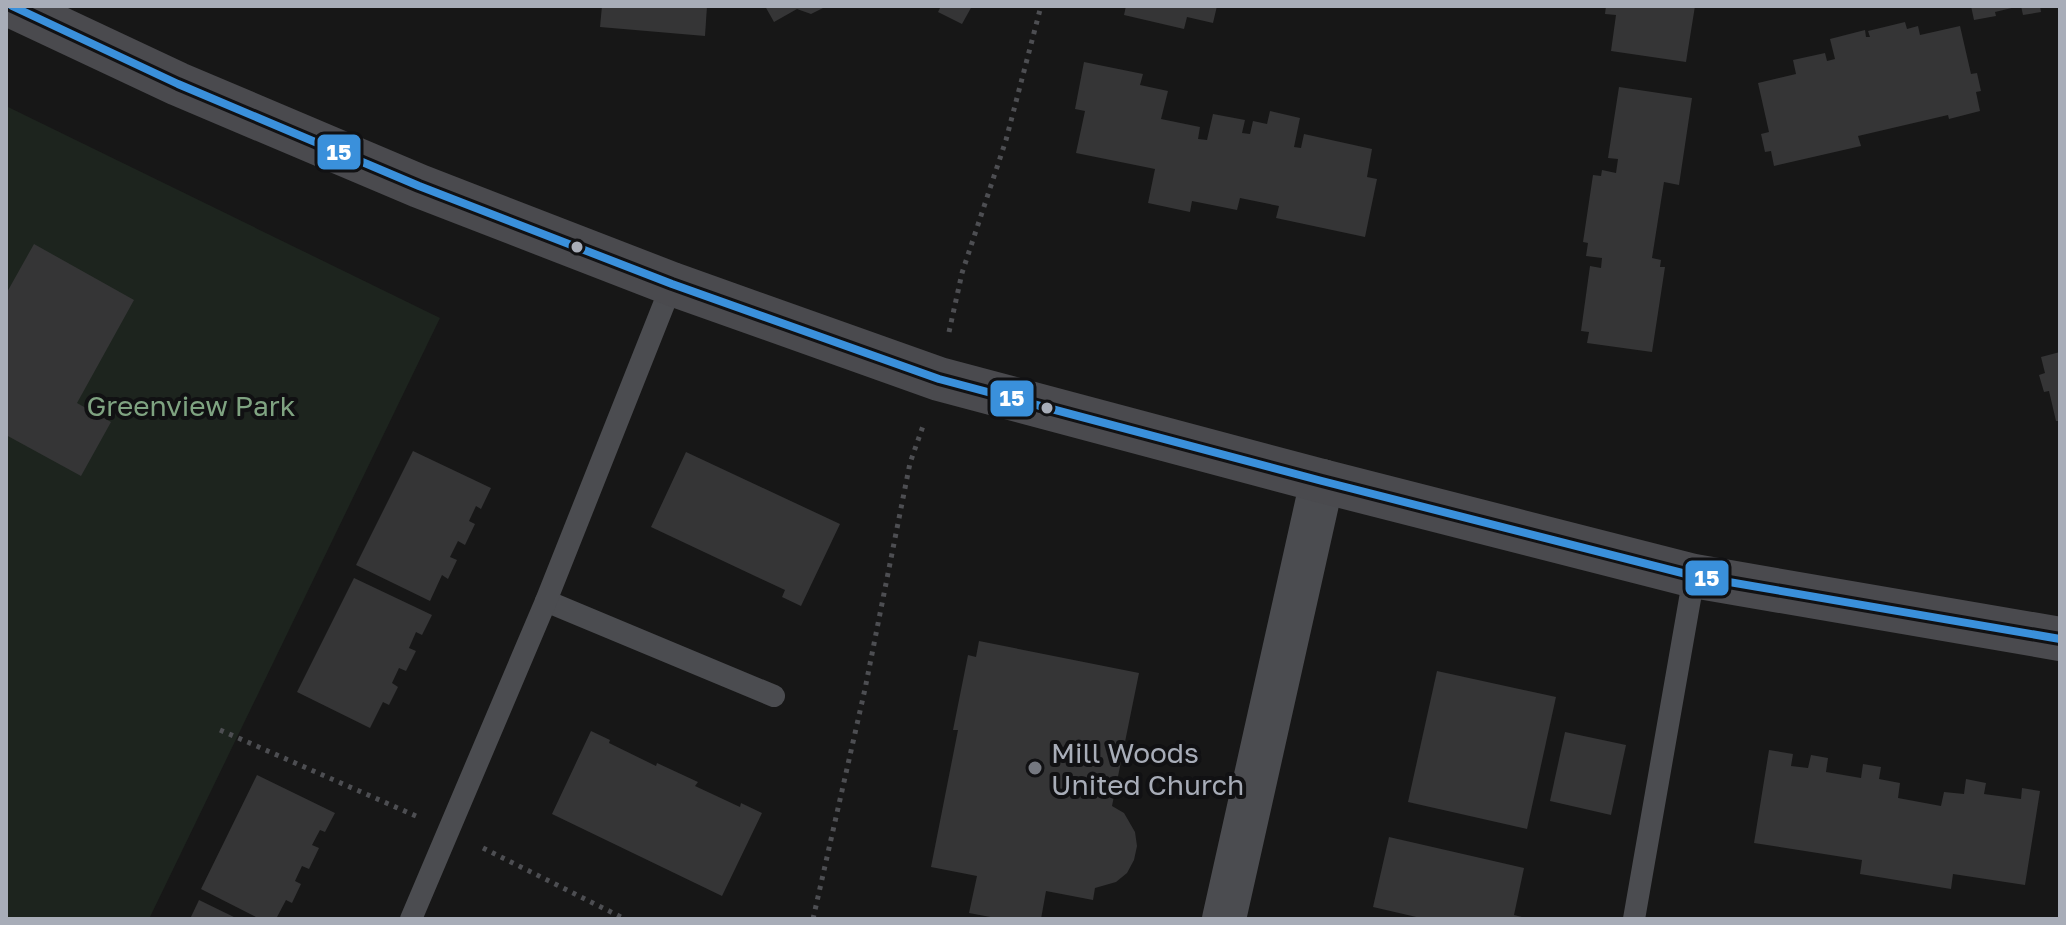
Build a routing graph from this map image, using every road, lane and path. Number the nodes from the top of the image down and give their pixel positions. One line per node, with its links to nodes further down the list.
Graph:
1 (12, 6): 3 (street)
2 (1041, 6): 4 (path)
3 (672, 284): 4 (street); 7 (lane)
4 (939, 379): 5 (street); 11 (path)
5 (1322, 481): 6 (street); 12 (street)
6 (1694, 576): 8 (street); 13 (lane)
7 (546, 601): 9 (lane); 10 (lane)
8 (2060, 639)
9 (774, 696)
10 (411, 919)
11 (813, 919)
12 (1224, 919)
13 (1634, 919)

